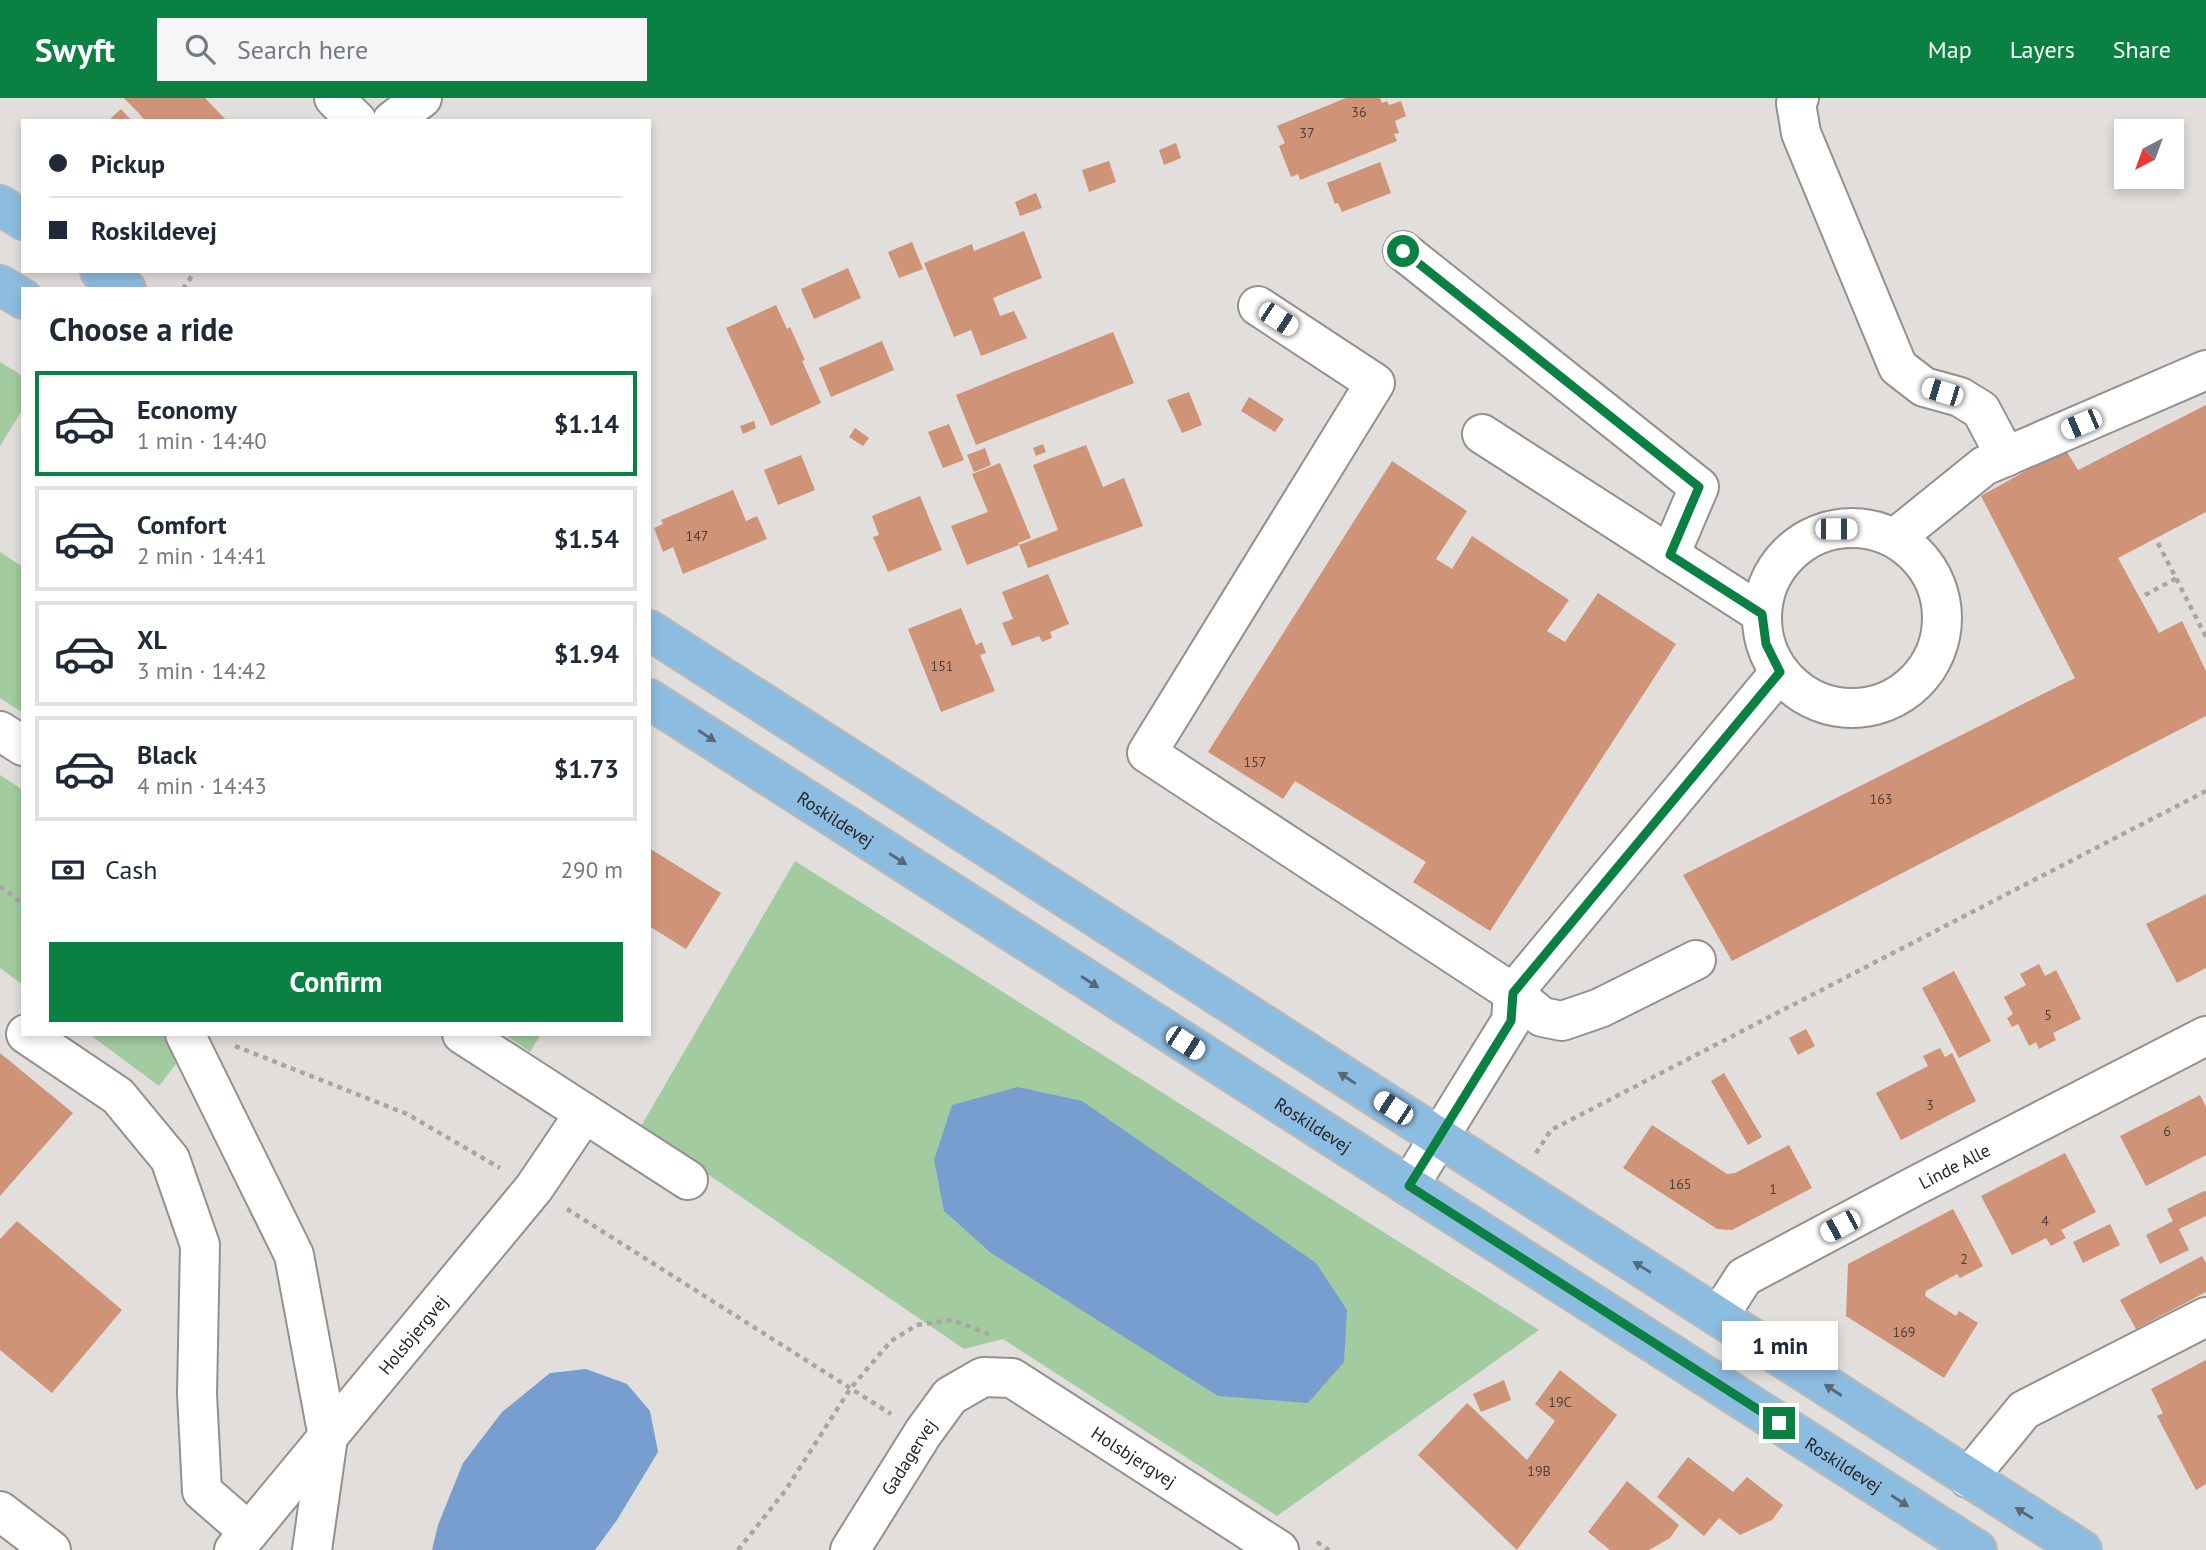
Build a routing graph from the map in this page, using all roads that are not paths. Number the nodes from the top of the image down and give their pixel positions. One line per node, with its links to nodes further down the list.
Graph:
1 (334, 98): 4 (street)
2 (422, 98): 5 (street)
3 (1799, 98): 16 (street)
4 (355, 119)
5 (395, 119)
6 (0, 205): 7 (main road)
7 (21, 219)
8 (1403, 251): 18 (street)
9 (103, 273): 11 (main road)
10 (0, 285): 12 (main road)
11 (123, 287)
12 (21, 298)
13 (1258, 306): 26 (street)
14 (2206, 370): 16 (street)
15 (1482, 434): 18 (street)
16 (2006, 457): 17 (street)
17 (1895, 538): 19 (street); 21 (street)
18 (1670, 555): 19 (street)
19 (1762, 614): 21 (street)
20 (651, 631): 34 (main road, one-way to 20)
21 (1780, 672): 26 (street)
22 (651, 700): 36 (main road, Roskildevej, one-way to 36)
23 (0, 731): 24 (street)
24 (21, 745)
25 (1696, 961): 26 (street)
26 (1513, 993): 34 (street)
27 (0, 1017): 28 (street)
28 (21, 1031)
29 (28, 1036): 43 (street)
30 (186, 1036): 40 (street)
31 (465, 1036): 33 (street)
32 (2206, 1036): 37 (street, Linde Alle)
33 (584, 1114): 35 (street); 40 (street, Holsbjergvej)
34 (1439, 1137): 36 (street); 37 (main road, one-way to 34)
35 (688, 1180)
36 (1409, 1186): 48 (main road, Roskildevej, one-way to 48)
37 (1719, 1316): 41 (main road, one-way to 37)
38 (2206, 1317): 41 (street)
39 (983, 1377): 46 (street, Gadagervej); 47 (street, Holsbjergvej)
40 (328, 1437): 43 (street, Holsbjergvej); 45 (street)
41 (1968, 1478): 49 (main road, one-way to 41)
42 (0, 1511): 44 (street)
43 (241, 1541)
44 (51, 1550)
45 (312, 1550)
46 (850, 1550)
47 (1279, 1550)
48 (1978, 1550)
49 (2082, 1550)

